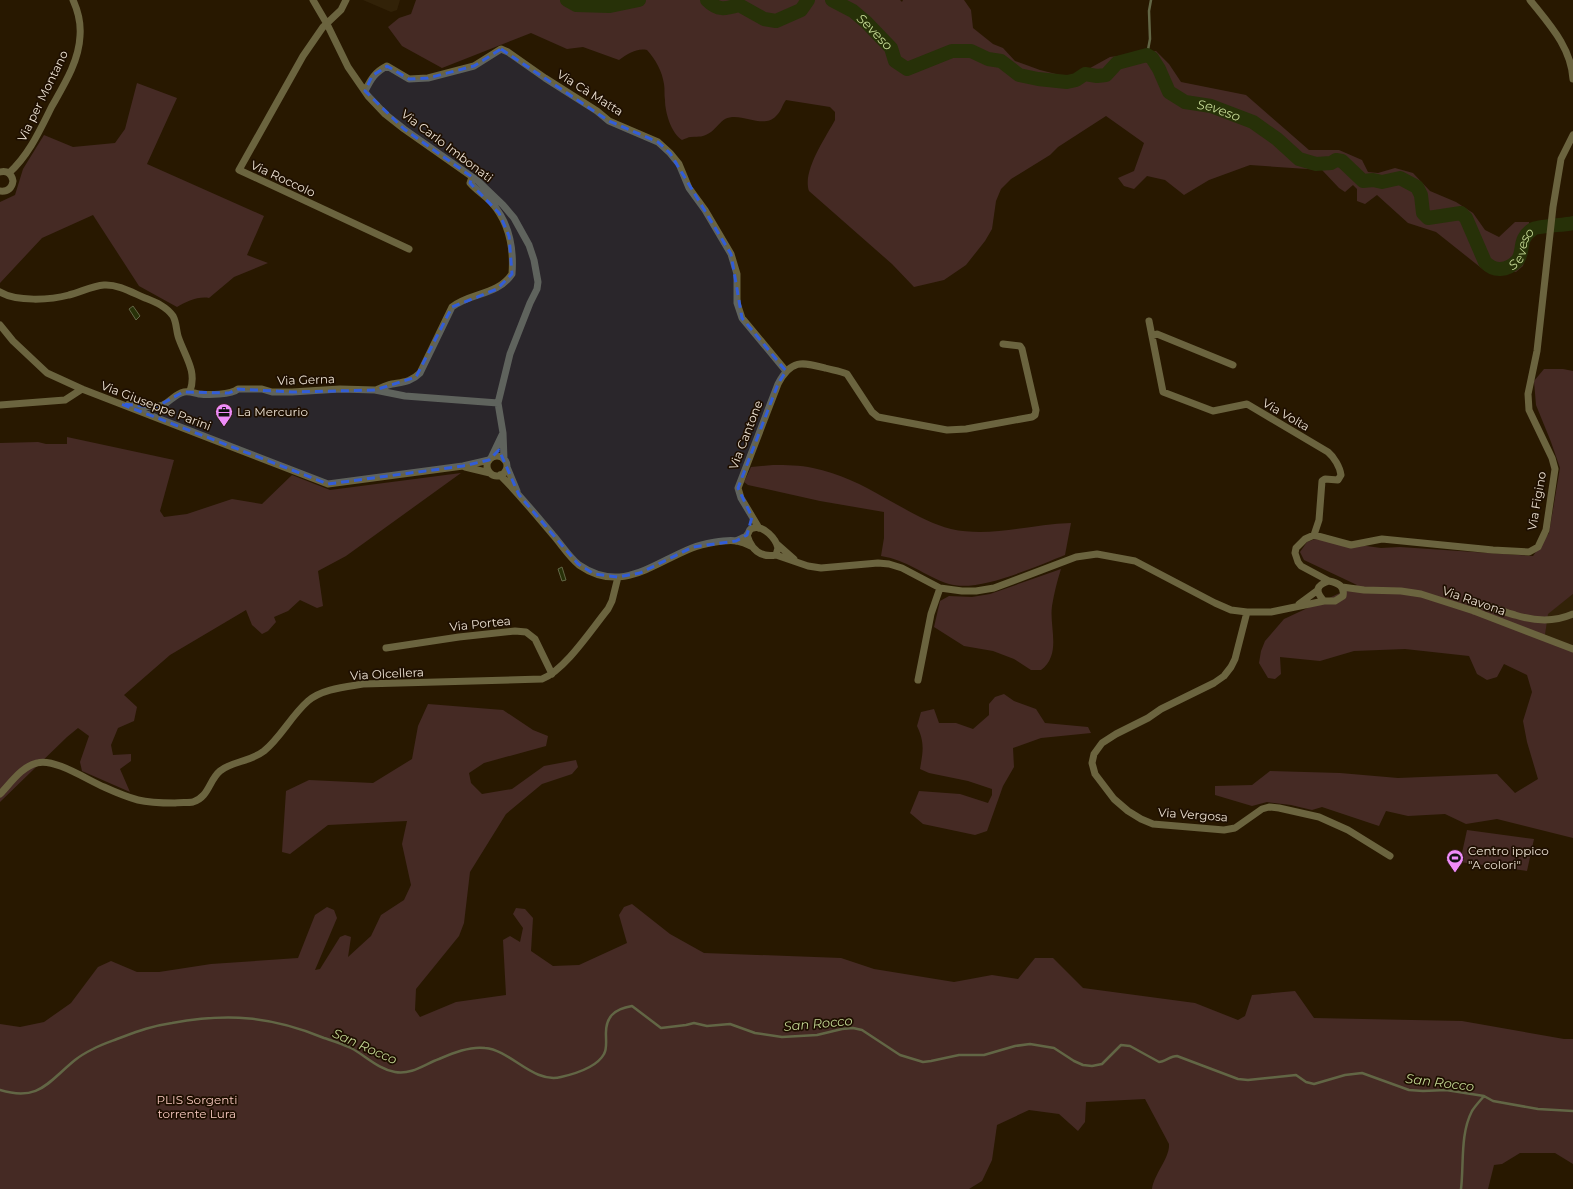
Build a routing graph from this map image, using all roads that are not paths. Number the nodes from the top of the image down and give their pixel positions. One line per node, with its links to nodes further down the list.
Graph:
1 (73, 0): 10 (street, Via per Montano)
2 (313, 0): 5 (street, Via Carlo Imbonati)
3 (346, 0): 5 (street)
4 (1530, 0): 6 (street)
5 (327, 24): 7 (street, Via Carlo Imbonati); 13 (street, Via Roccolo)
6 (1573, 79)
7 (365, 91): 11 (street, Via Carlo Imbonati); 20 (street, Via Cà Matta)
8 (1573, 135): 38 (street, Via Figino)
9 (0, 172): 10 (street)
10 (10, 173): 12 (street)
11 (472, 177): 22 (street); 24 (street, Via Carlo Imbonati)
12 (0, 191)
13 (409, 249)
14 (0, 292): 23 (street)
15 (1149, 321): 17 (street, Via Volta)
16 (0, 325): 21 (street, Via Giuseppe Parini)
17 (1152, 336): 19 (street); 38 (street, Via Volta)
18 (1003, 344): 20 (street, Via Cantone)
19 (1233, 366)
20 (786, 371): 35 (street, Via Cantone)
21 (82, 389): 25 (street, Via Giuseppe Parini); 26 (street)
22 (374, 390): 23 (street, Via Gerna); 24 (street, Via Gerna)
23 (190, 391): 25 (street, Via Gerna)
24 (498, 403): 27 (street, Via Carlo Imbonati)
25 (121, 404): 30 (street, Via Giuseppe Parini)
26 (0, 405)
27 (503, 433): 28 (street); 29 (street, Via Carlo Imbonati)
28 (490, 459): 29 (street); 30 (street, Via Giuseppe Parini); 32 (street)
29 (504, 459): 31 (street)
30 (463, 466): 32 (street, Via Giuseppe Parini)
31 (507, 467): 33 (street); 34 (street)
32 (490, 473): 33 (street)
33 (500, 475): 34 (street)
34 (519, 494): 45 (street)
35 (752, 517): 36 (street, Via Cantone); 37 (street)
36 (759, 528): 37 (street); 40 (street)
37 (749, 532): 39 (street); 41 (street)
38 (1314, 535): 44 (street)
39 (736, 541): 41 (street); 45 (street)
40 (777, 544): 42 (street); 43 (street)
41 (751, 546): 42 (street)
42 (776, 555): 43 (street)
43 (795, 560): 48 (street)
44 (1316, 574): 46 (street); 49 (street)
45 (618, 577): 59 (street, Via Olcellera)
46 (1329, 581): 47 (street); 49 (street)
47 (1342, 587): 50 (street, Via Ravona); 51 (street)
48 (940, 588): 55 (street); 60 (street)
49 (1318, 588): 52 (street); 53 (street)
50 (1364, 590): 51 (street, Via Ravona); 54 (street, Via Ravona)
51 (1343, 596): 52 (street)
52 (1324, 601): 53 (street)
53 (1296, 606): 55 (street)
54 (1474, 611): 56 (street); 58 (street, Via Ravona)
55 (1247, 612): 62 (street, Via Vergosa)
56 (1573, 614)
57 (386, 648): 59 (street, Via Portea)
58 (1573, 649)
59 (552, 674): 61 (street, Via Olcellera)
60 (918, 680)
61 (0, 794)
62 (1390, 856)

